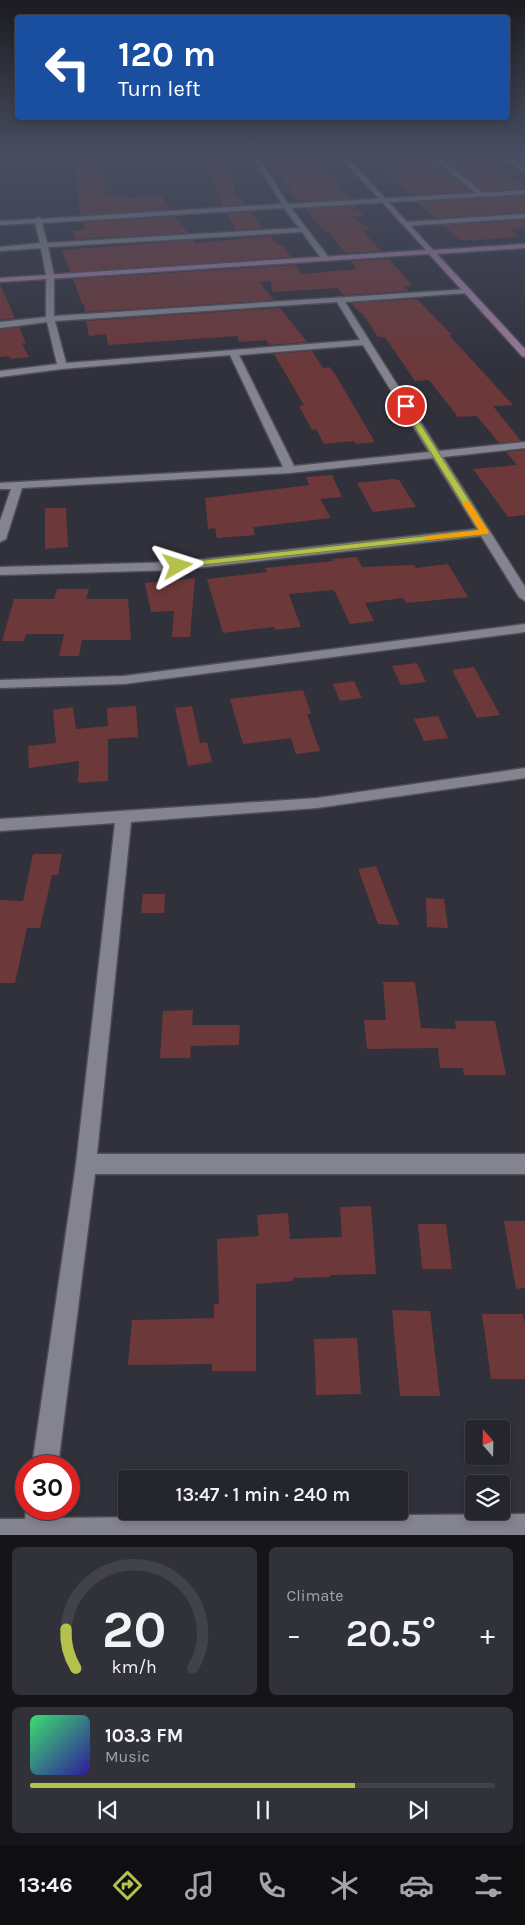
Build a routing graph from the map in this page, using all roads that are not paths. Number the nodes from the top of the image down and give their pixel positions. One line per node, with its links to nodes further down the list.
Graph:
1 (40, 227): 5 (street)
2 (301, 227): 4 (street)
3 (408, 227): 8 (street)
4 (304, 230): 5 (street); 9 (street)
5 (45, 245): 7 (street); 10 (street)
6 (525, 246): 8 (street)
7 (0, 249)
8 (432, 252): 9 (street); 12 (street)
9 (326, 259): 10 (street)
10 (50, 276): 11 (street); 14 (street)
11 (0, 280)
12 (467, 291): 13 (street); 18 (street)
13 (339, 299): 14 (street); 16 (street)
14 (50, 319): 15 (street); 19 (street)
15 (0, 324)
16 (366, 342): 17 (street); 22 (street)
17 (233, 352): 19 (street); 23 (street)
18 (525, 354)
19 (62, 366): 20 (street)
20 (0, 374)
21 (525, 445): 22 (street)
22 (435, 453): 23 (street); 26 (street)
23 (290, 470): 25 (street)
24 (0, 486): 25 (street)
25 (18, 486): 27 (street)
26 (485, 532): 28 (street); 29 (street)
27 (0, 539)
28 (0, 572)
29 (525, 597)
30 (525, 628): 31 (street)
31 (0, 684)
32 (525, 773): 33 (street)
33 (124, 816): 34 (street); 35 (street)
34 (0, 825)
35 (86, 1164): 36 (street); 37 (street)
36 (525, 1164)
37 (46, 1455)
38 (37, 1525): 39 (street); 40 (street)
39 (525, 1527)
40 (0, 1532)

